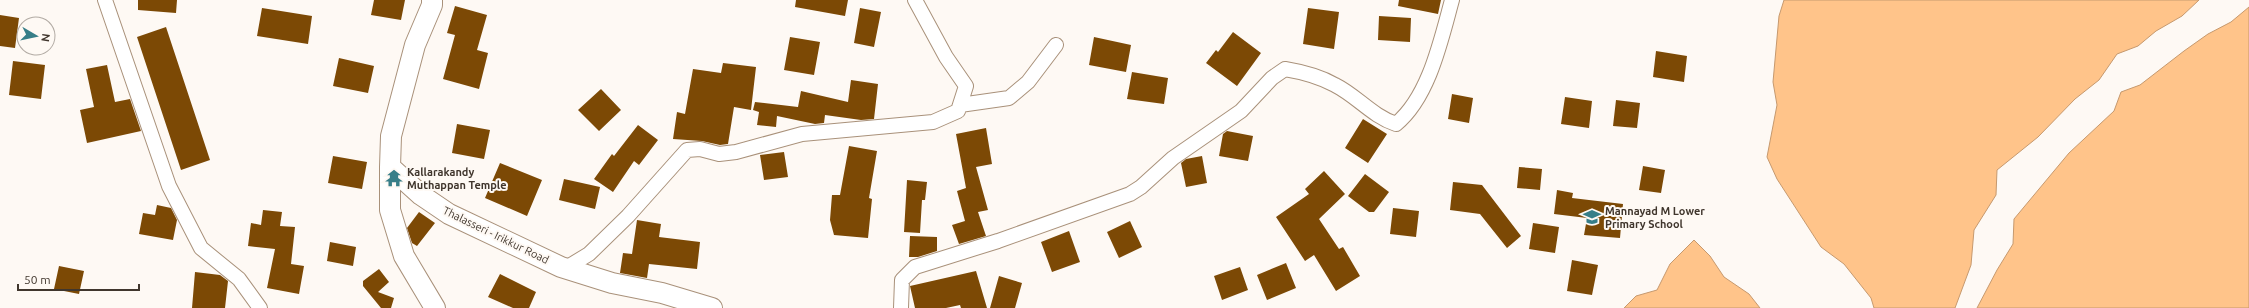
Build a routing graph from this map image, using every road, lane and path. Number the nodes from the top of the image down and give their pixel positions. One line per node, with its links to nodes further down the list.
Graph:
1 (105, 0): 10 (street)
2 (915, 0): 6 (street)
3 (1452, 0): 13 (street)
4 (433, 2): 7 (main road)
5 (1056, 45): 6 (street)
6 (960, 105): 8 (street)
7 (390, 167): 8 (main road, Thalasseri - Irikkur Road); 11 (main road)
8 (566, 268): 9 (main road, Thalasseri - Irikkur Road)
9 (689, 305): 12 (main road, Thalasseri - Irikkur Road)
10 (260, 308)
11 (435, 308)
12 (712, 308)
13 (901, 308)

